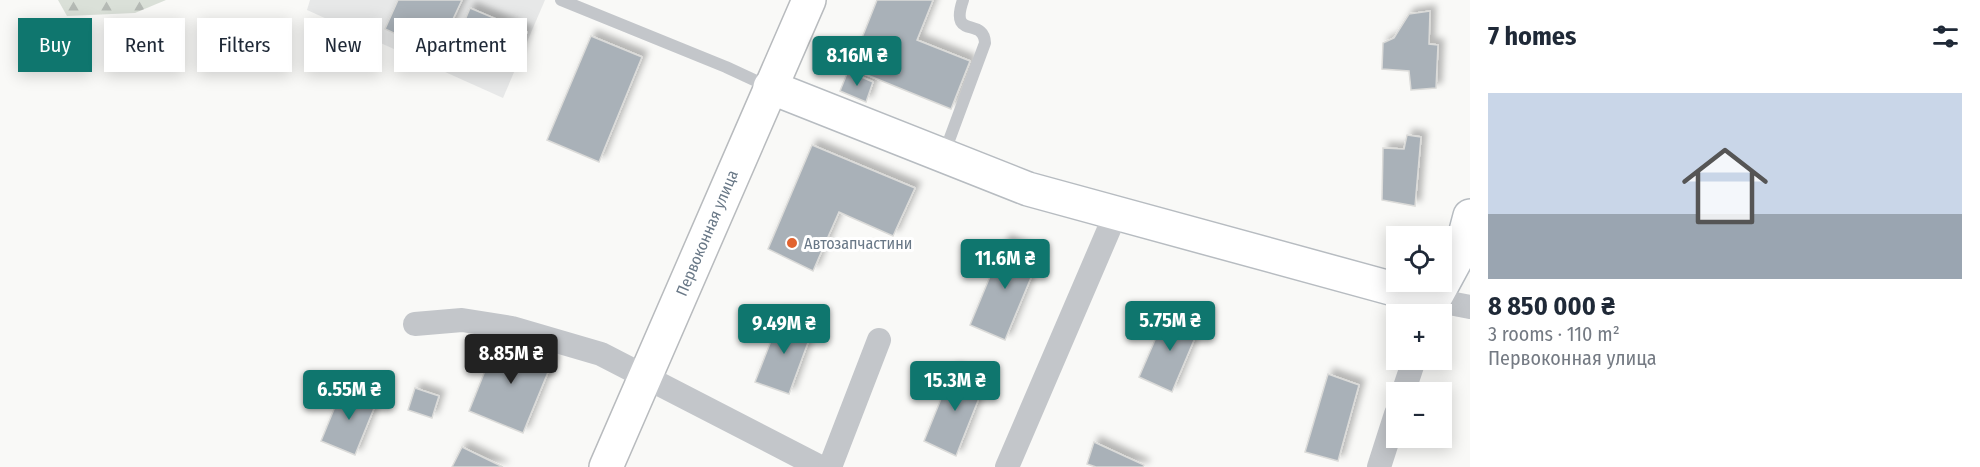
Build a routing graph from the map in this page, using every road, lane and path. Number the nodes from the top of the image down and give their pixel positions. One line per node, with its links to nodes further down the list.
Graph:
1 (561, 0): 4 (lane)
2 (809, 0): 4 (main road, Первоконная улица)
3 (963, 0): 5 (lane)
4 (770, 87): 5 (main road); 14 (main road, Первоконная улица)
5 (944, 155): 6 (main road)
6 (1116, 213): 8 (main road); 19 (street)
7 (1470, 216): 9 (main road)
8 (1418, 304)
9 (1433, 304)
10 (1452, 307): 11 (street)
11 (1470, 307)
12 (415, 324): 14 (street)
13 (879, 340): 18 (street)
14 (645, 378): 16 (main road, Первоконная улица); 17 (street)
15 (1386, 445): 20 (street)
16 (606, 467)
17 (820, 467)
18 (830, 467)
19 (1007, 467)
20 (1379, 467)

